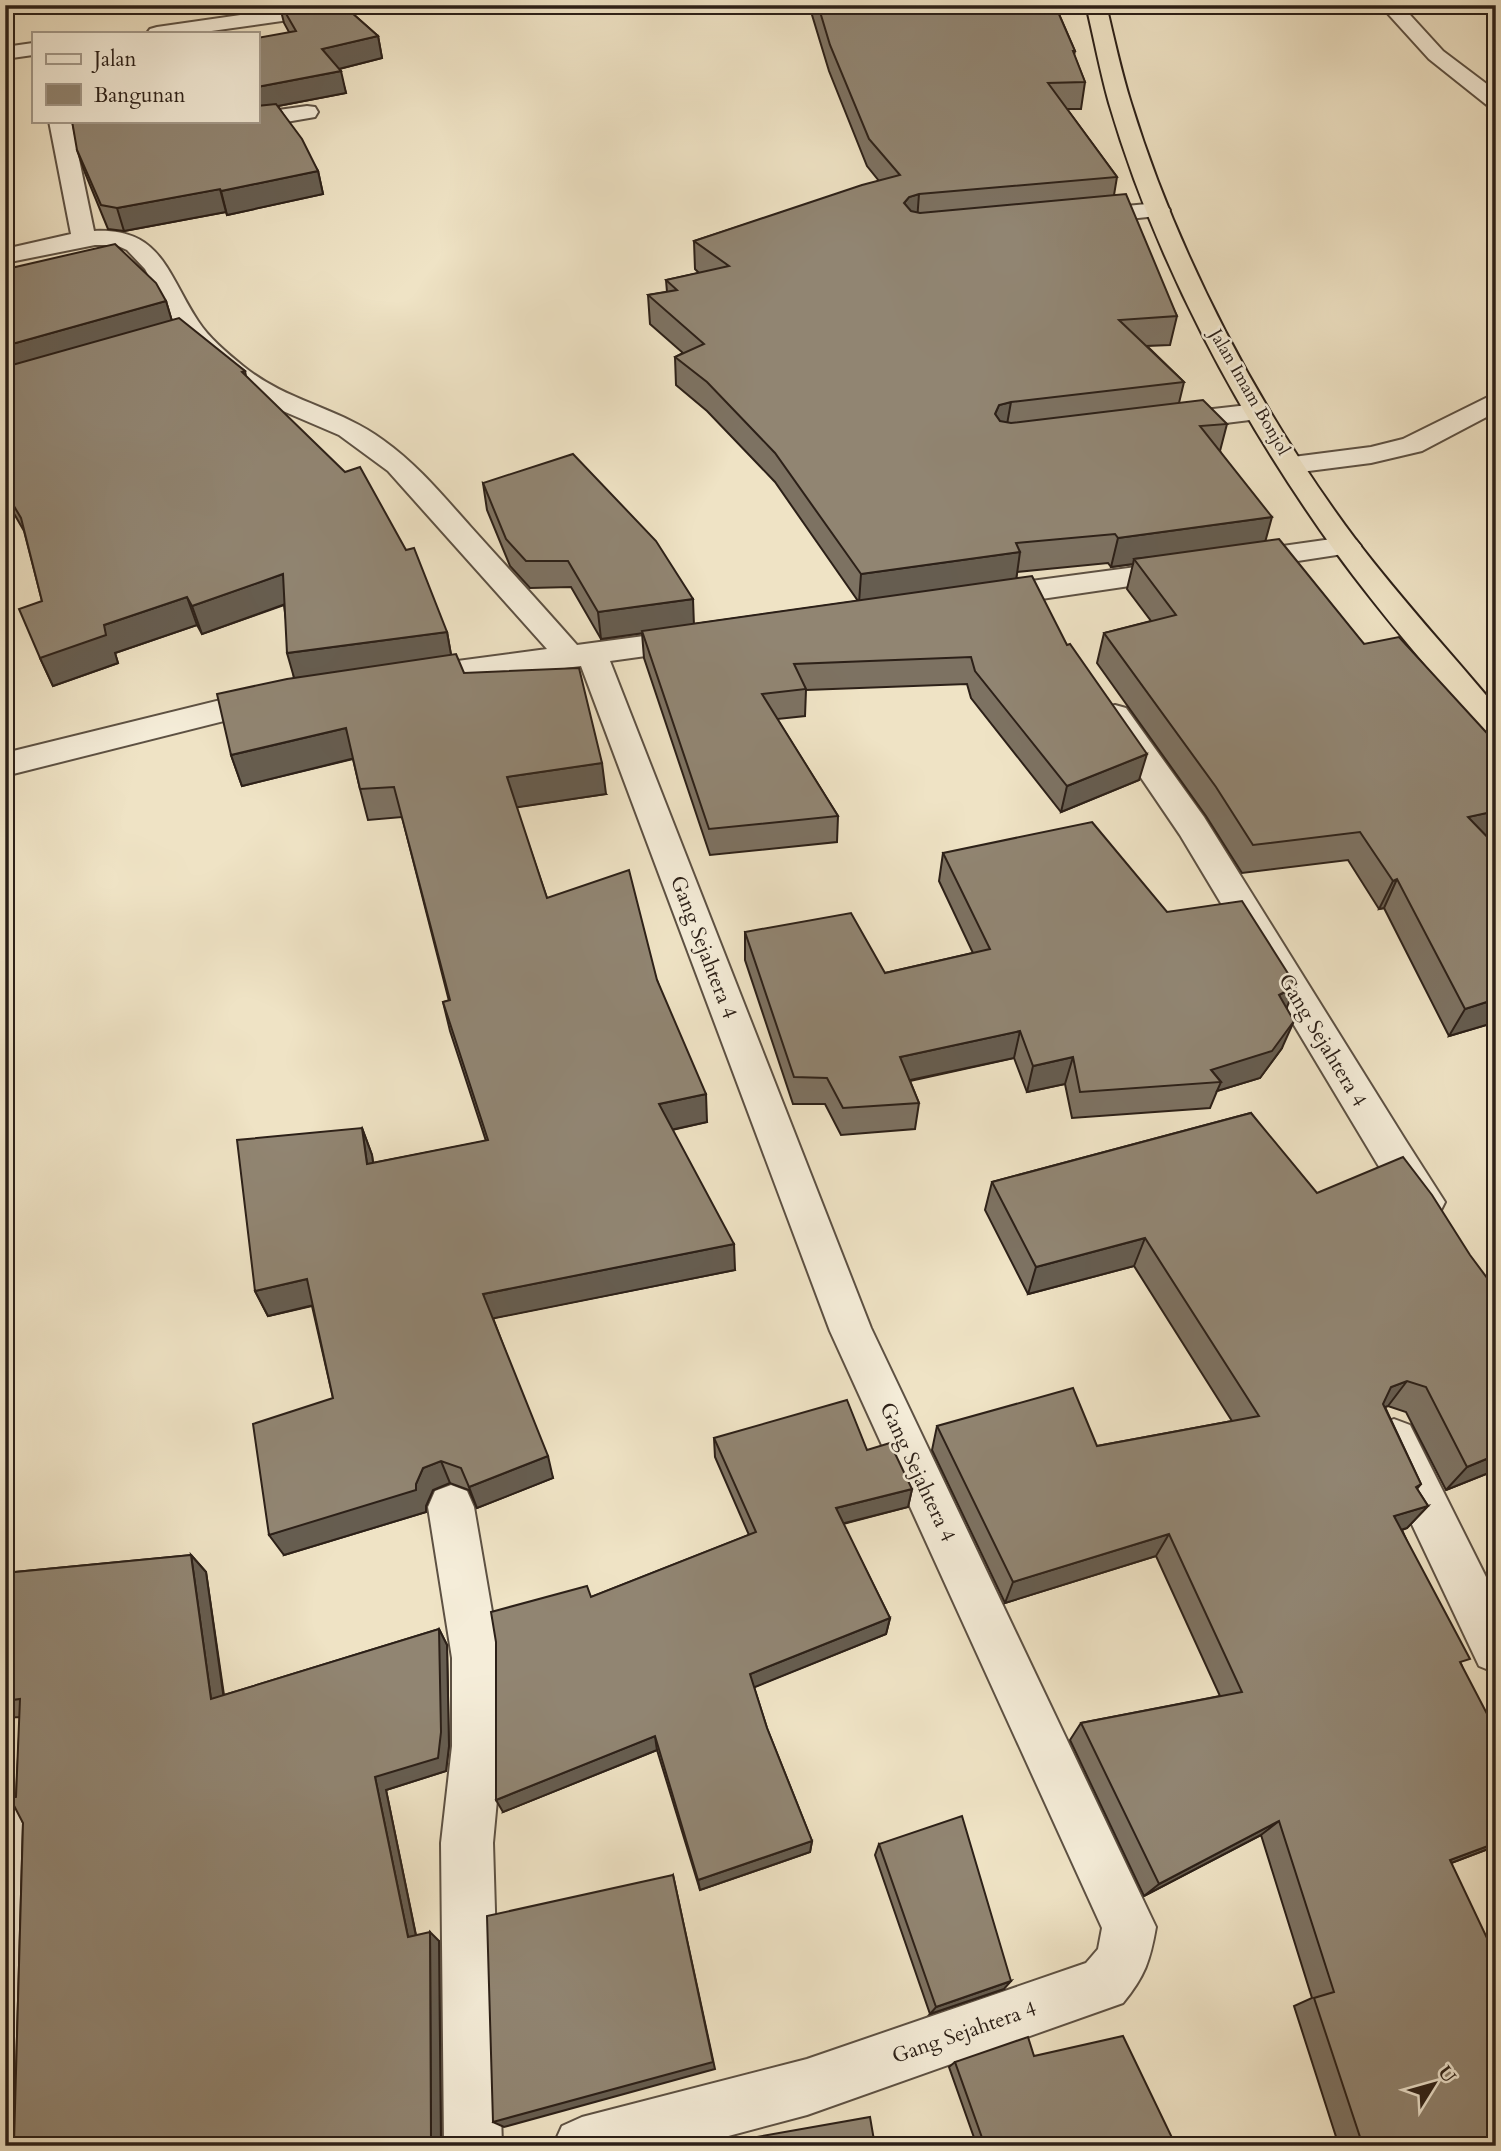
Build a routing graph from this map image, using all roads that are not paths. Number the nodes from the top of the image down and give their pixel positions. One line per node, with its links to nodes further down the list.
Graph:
1 (21, 5): 5 (street)
2 (352, 5): 6 (street)
3 (1096, 5): 13 (highway, Jalan Imam Bonjol)
4 (1390, 5): 9 (street)
5 (5, 7)
6 (164, 32)
7 (32, 49): 8 (street)
8 (5, 53)
9 (1496, 100)
10 (307, 112): 11 (street)
11 (259, 120)
12 (60, 122): 15 (street)
13 (1158, 210): 14 (street); 20 (highway, Jalan Imam Bonjol)
14 (1064, 218)
15 (83, 240): 16 (street); 17 (street)
16 (5, 256)
17 (194, 333): 18 (street); 26 (street)
18 (168, 341)
19 (1496, 401): 22 (street)
20 (1257, 412): 21 (street); 22 (highway, Jalan Imam Bonjol)
21 (1146, 425)
22 (1293, 465): 23 (highway, Jalan Imam Bonjol)
23 (1346, 546): 24 (street); 30 (highway, Jalan Imam Bonjol)
24 (965, 601)
25 (730, 634): 26 (street)
26 (582, 656): 27 (street); 39 (street, Gang Sejahtera 4)
27 (390, 680)
28 (1094, 687): 32 (street, Gang Sejahtera 4)
29 (298, 694): 31 (street)
30 (1491, 718)
31 (5, 765)
32 (1444, 1230)
33 (1389, 1429): 35 (street)
34 (451, 1507): 38 (street)
35 (1496, 1649)
36 (5, 1820): 37 (street)
37 (6, 2146)
38 (473, 2146)
39 (582, 2146)

